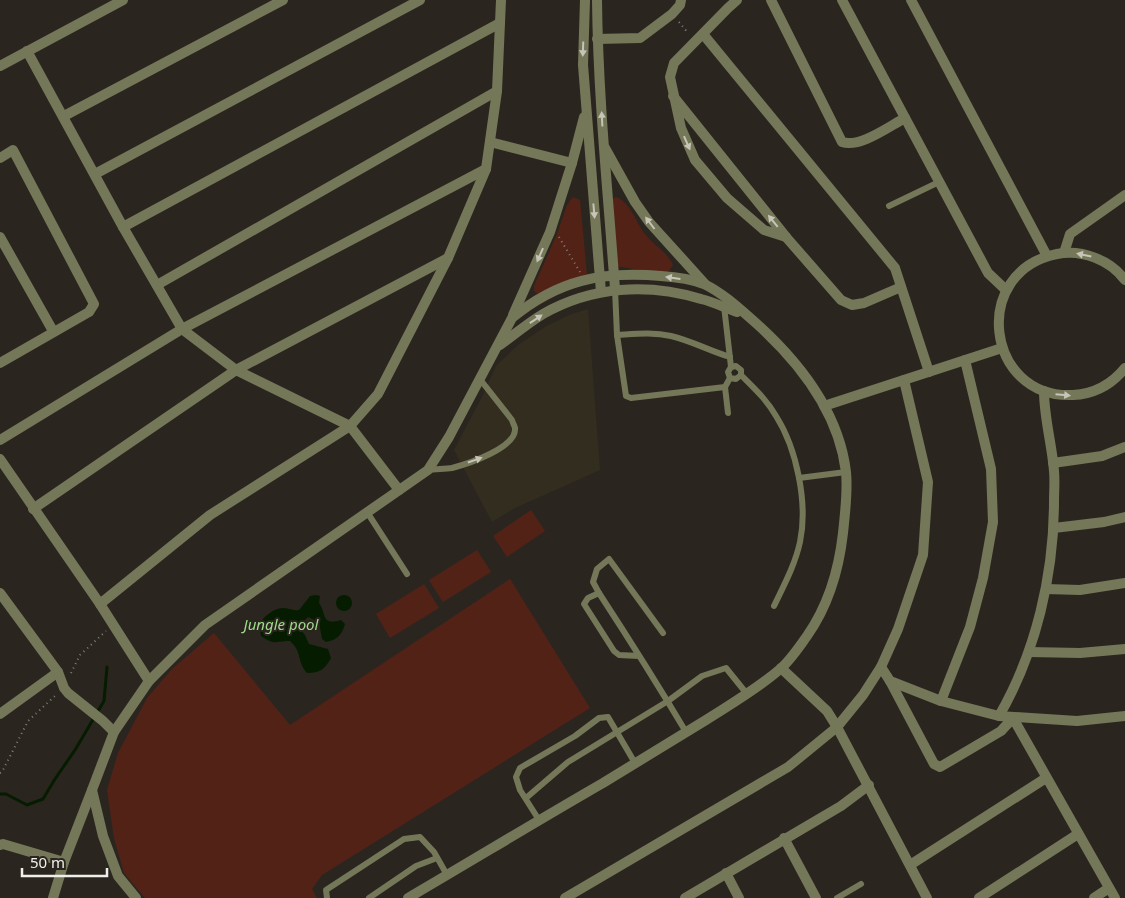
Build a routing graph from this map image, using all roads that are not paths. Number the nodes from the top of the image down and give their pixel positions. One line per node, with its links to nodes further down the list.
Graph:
1 (123, 0): 15 (street)
2 (283, 0): 20 (street)
3 (420, 0): 27 (street)
4 (501, 0): 12 (street)
5 (585, 0): 19 (street, one-way to 19)
6 (597, 0): 14 (street)
7 (681, 0): 14 (street)
8 (737, 0): 13 (street)
9 (771, 0): 21 (street)
10 (842, 0): 21 (street)
11 (911, 0): 35 (street)
12 (500, 23): 17 (street); 31 (street)
13 (703, 34): 18 (street); 42 (street)
14 (597, 39): 23 (street, one-way to 14)
15 (27, 51): 16 (street); 20 (street)
16 (0, 66)
17 (497, 91): 22 (street); 40 (street)
18 (673, 96): 33 (street, one-way to 18); 33 (street, one-way to 33)
19 (586, 109): 25 (street); 38 (street, one-way to 38)
20 (64, 116): 27 (street)
21 (905, 118): 28 (street)
22 (490, 142): 25 (street); 26 (street)
23 (603, 144): 37 (street); 41 (street, one-way to 23)
24 (0, 158): 49 (street)
25 (572, 163): 47 (street, one-way to 47)
26 (486, 169): 36 (street); 48 (street)
27 (95, 174): 31 (street)
28 (939, 182): 30 (lane); 44 (street)
29 (1125, 195): 34 (street)
30 (889, 206)
31 (123, 227): 40 (street)
32 (0, 237): 49 (street)
33 (786, 237): 42 (street)
34 (1064, 252): 35 (street); 39 (street, one-way to 34)
35 (1047, 256): 44 (street)
36 (448, 258): 58 (street); 68 (street)
37 (614, 275): 38 (street); 41 (street, one-way to 37); 43 (street)
38 (600, 276): 45 (street); 47 (street)
39 (1125, 280)
40 (157, 284): 48 (street)
41 (706, 285): 46 (street)
42 (901, 287): 59 (street)
43 (615, 290): 45 (street); 46 (street); 50 (lane)
44 (1006, 290): 52 (street)
45 (601, 292): 51 (street, one-way to 45)
46 (725, 303): 53 (lane); 66 (street)
47 (512, 318): 51 (street)
48 (182, 329): 58 (street); 69 (street)
49 (53, 332): 55 (street)
50 (616, 335): 53 (lane); 64 (lane)
51 (497, 347): 61 (street)
52 (1002, 348): 54 (street); 65 (street)
53 (730, 357): 56 (lane)
54 (965, 360): 59 (street); 99 (street)
55 (0, 363)
56 (731, 367): 60 (lane); 62 (lane)
57 (1125, 368): 65 (street, one-way to 57)
58 (236, 370): 68 (street); 77 (street)
59 (929, 372): 63 (street)
60 (741, 375): 62 (lane); 75 (lane)
61 (479, 378): 73 (street); 73 (lane, one-way to 61)
62 (730, 378): 64 (lane)
63 (904, 380): 66 (street); 92 (street)
64 (725, 387): 67 (lane)
65 (1044, 391): 72 (street)
66 (824, 406): 74 (street)
67 (728, 413)
68 (350, 426): 76 (street); 86 (street)
69 (0, 440)
70 (1125, 447): 72 (street)
71 (0, 459): 77 (street)
72 (1053, 463): 80 (street)
73 (428, 470): 76 (street)
74 (846, 472): 75 (lane); 93 (street)
75 (799, 478): 87 (lane)
76 (399, 490): 78 (street)
77 (33, 509): 86 (street)
78 (367, 512): 81 (lane); 95 (street)
79 (1125, 517): 80 (street)
80 (1054, 528): 83 (street)
81 (407, 574)
82 (1125, 583): 83 (street)
83 (1046, 589): 90 (street)
84 (0, 593): 94 (street)
85 (599, 593): 88 (lane); 91 (lane); 91 (lane)
86 (100, 604): 95 (street)
87 (774, 606)
88 (663, 633)
89 (1125, 649): 90 (street)
90 (1029, 652): 101 (street)
91 (639, 656): 98 (lane)
92 (881, 666): 96 (street); 104 (street)
93 (781, 668): 97 (street); 104 (street)
94 (58, 672): 100 (street); 106 (street)
95 (149, 681): 106 (street)
96 (890, 681): 99 (street); 103 (street)
97 (747, 694): 98 (lane); 107 (street)
98 (668, 701): 105 (lane); 107 (lane)
99 (941, 701): 101 (street)
100 (0, 714)
101 (999, 716): 103 (street)
102 (1125, 716): 103 (street)
103 (1013, 718): 109 (street)
104 (837, 727): 110 (street); 129 (street)
105 (617, 731): 108 (lane); 112 (lane); 112 (lane)
106 (114, 732): 111 (street)
107 (686, 732): 108 (street)
108 (635, 764): 113 (street)
109 (1046, 778): 114 (street); 119 (street)
110 (869, 785): 115 (street); 119 (street)
111 (92, 790): 118 (street); 125 (street)
112 (526, 798): 113 (lane)
113 (539, 820): 121 (street)
114 (1078, 834): 123 (street); 135 (street)
115 (784, 838): 120 (street); 132 (street)
116 (0, 845): 118 (street)
117 (437, 858): 121 (lane); 126 (lane); 127 (lane)
118 (64, 862): 124 (street)
119 (910, 865): 134 (street)
120 (726, 873): 130 (street); 131 (street)
121 (447, 875): 128 (street)
122 (860, 884): 133 (lane)
123 (1109, 888): 136 (street); 137 (street)
124 (53, 898)
125 (136, 898)
126 (327, 898)
127 (369, 898)
128 (408, 898)
129 (565, 898)
130 (684, 898)
131 (739, 898)
132 (816, 898)
133 (837, 898)
134 (927, 898)
135 (979, 898)
136 (1094, 898)
137 (1115, 898)

